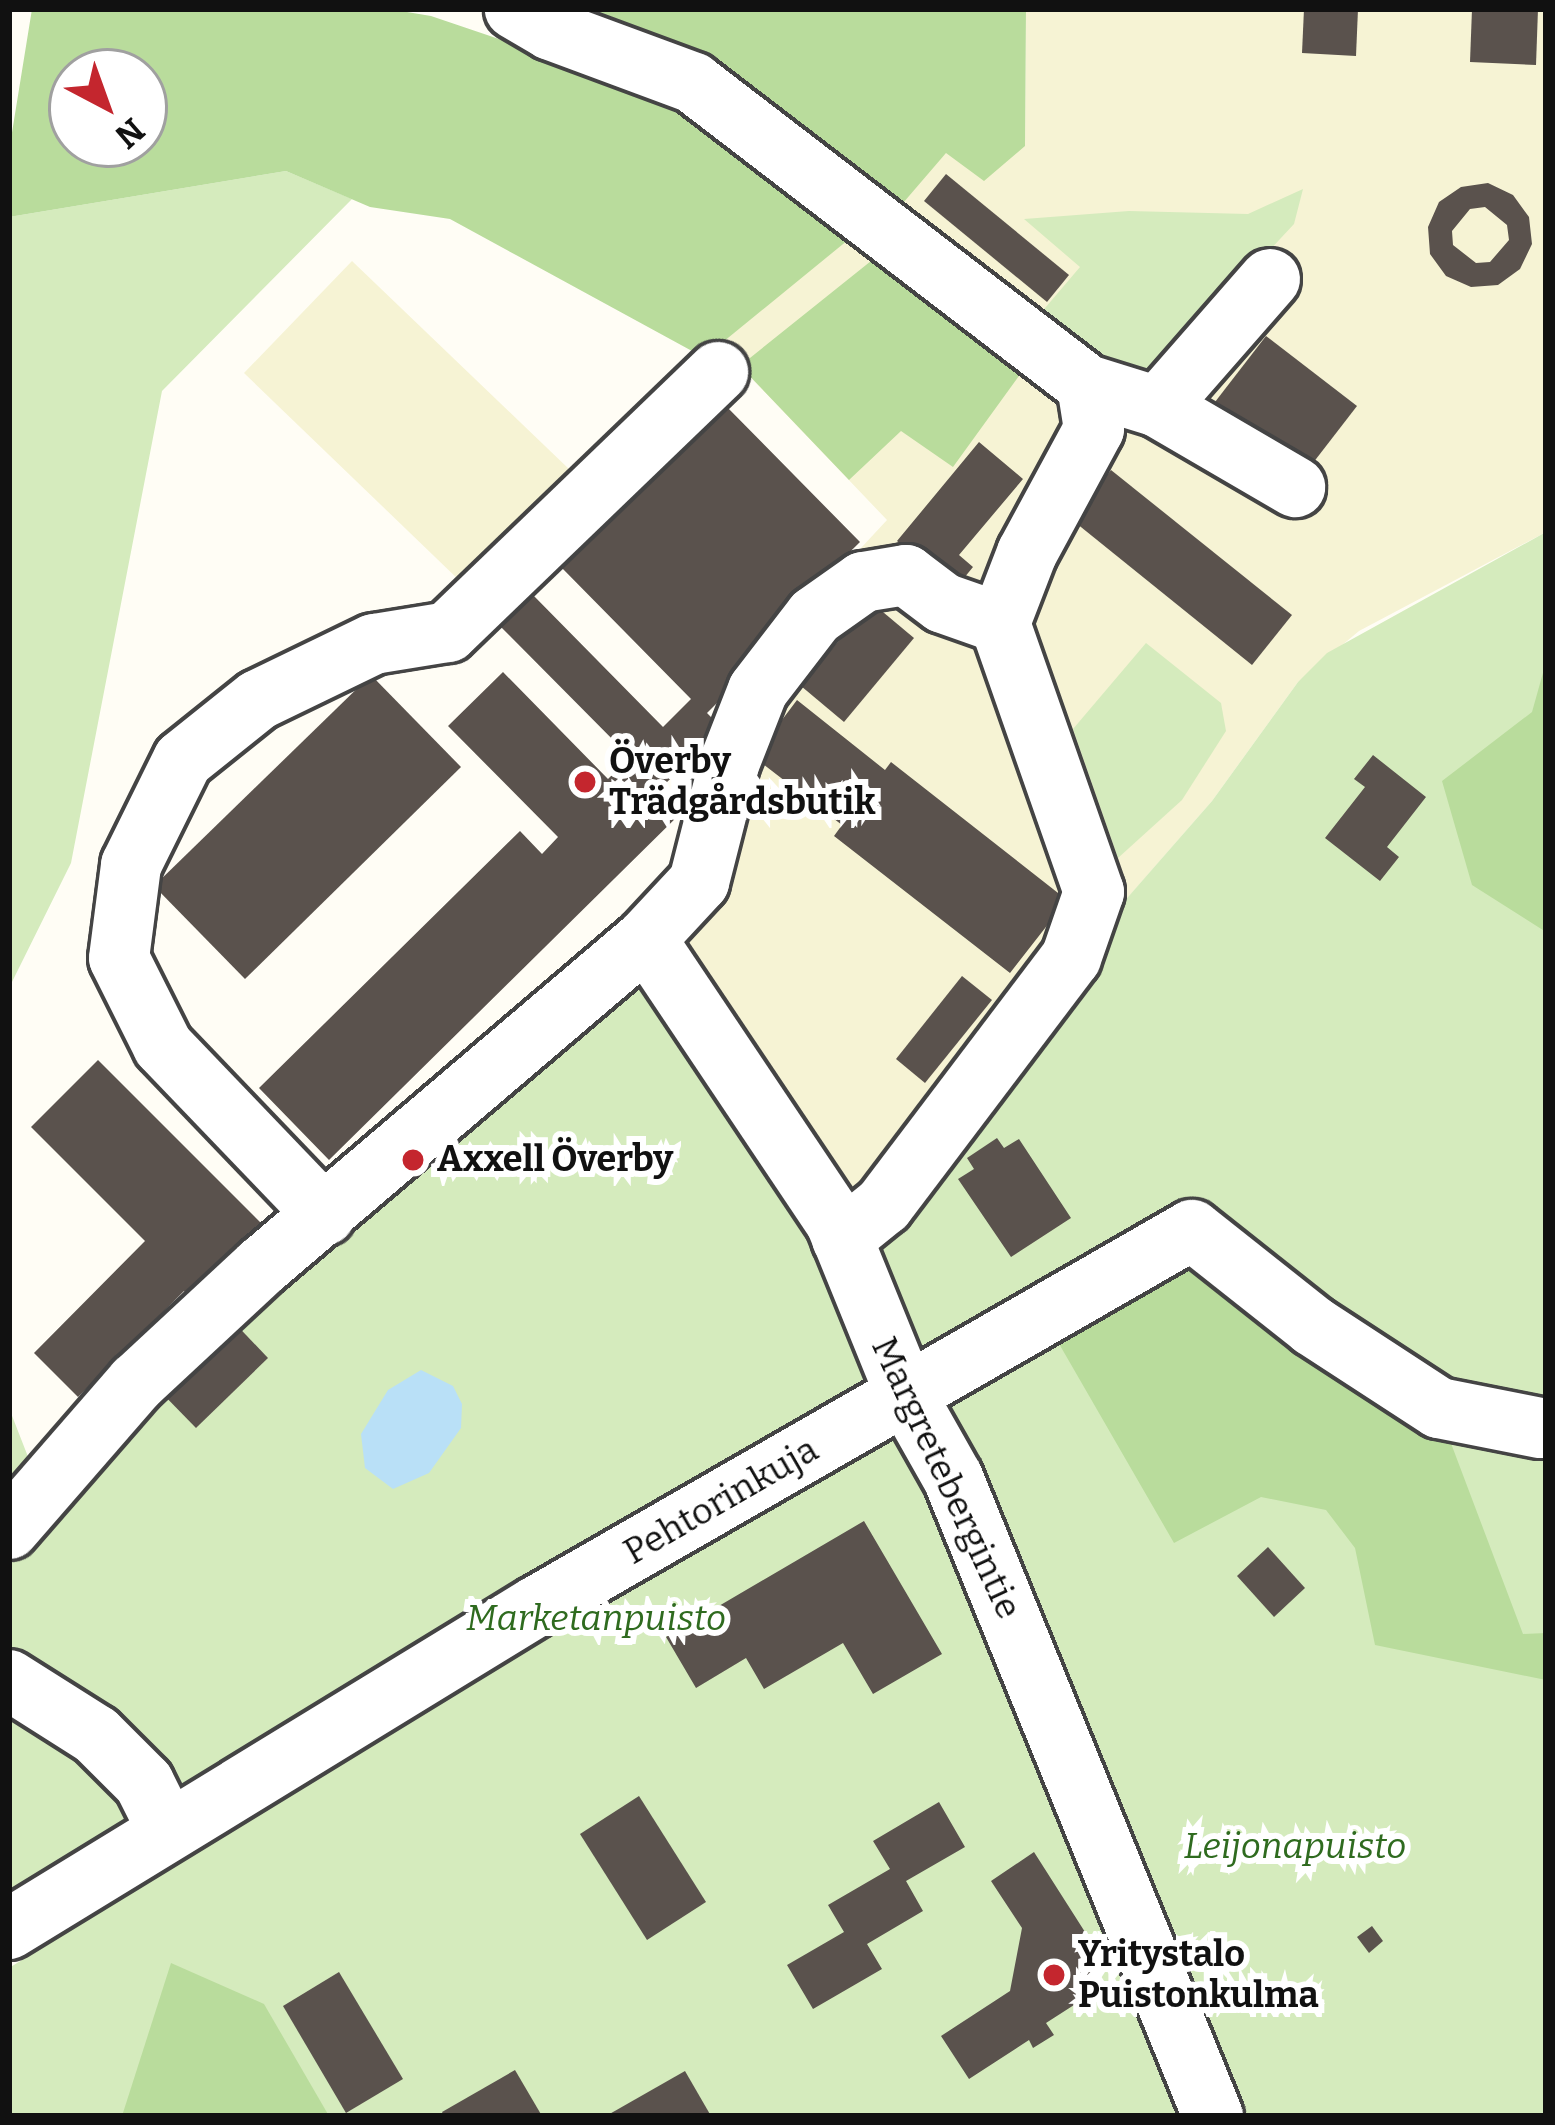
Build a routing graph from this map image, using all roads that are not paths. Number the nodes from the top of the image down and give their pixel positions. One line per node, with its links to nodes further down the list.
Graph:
1 (515, 9): 4 (street)
2 (1270, 279): 5 (street)
3 (718, 372): 9 (street)
4 (1087, 385): 5 (street); 7 (street)
5 (1158, 407): 6 (street)
6 (1295, 488)
7 (1000, 623): 8 (street); 10 (street)
8 (646, 939): 9 (street); 10 (street, Margretebergintie)
9 (325, 1215): 13 (street)
10 (842, 1239): 11 (street, Margretebergintie)
11 (906, 1395): 12 (street, Pehtorinkuja); 15 (street, Pehtorinkuja); 17 (street, Margretebergintie)
12 (1540, 1428)
13 (9, 1529)
14 (9, 1680): 15 (street)
15 (166, 1829): 16 (street, Pehtorinkuja)
16 (9, 1930)
17 (1214, 2116)

